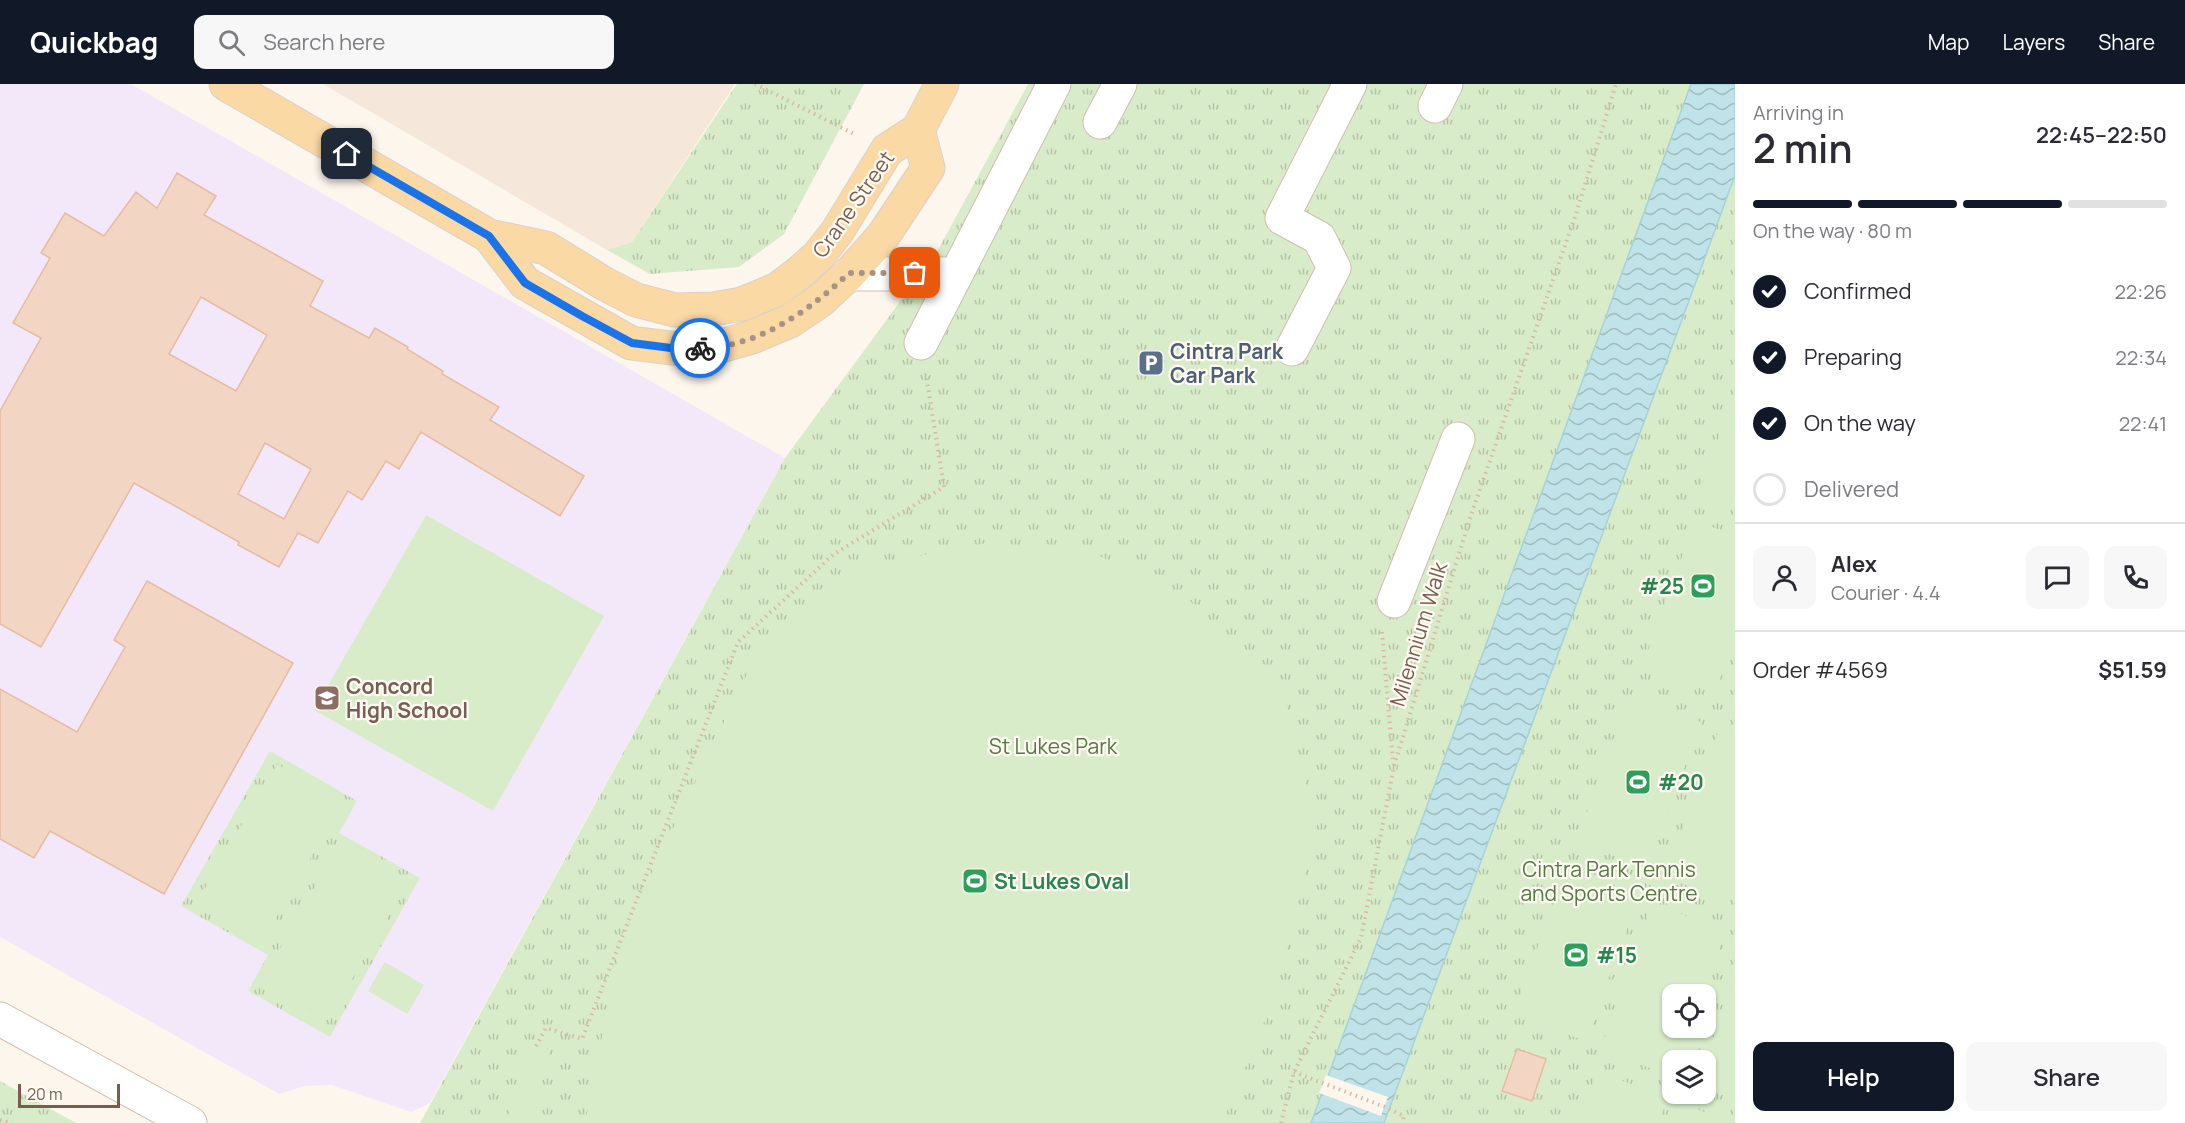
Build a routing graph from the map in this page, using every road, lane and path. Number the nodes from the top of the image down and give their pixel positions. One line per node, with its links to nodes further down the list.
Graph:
1 (226, 84): 11 (main road, Crane Street)
2 (755, 84): 10 (path)
3 (942, 84): 9 (main road, Crane Street)
4 (1120, 84): 8 (street)
5 (1350, 84): 15 (street)
6 (1616, 84): 18 (path, Milennium Walk)
7 (1051, 89): 13 (street)
8 (1100, 122)
9 (918, 130): 10 (main road, Crane Street); 12 (main road, Crane Street)
10 (887, 150): 11 (main road, Crane Street)
11 (489, 236): 12 (main road, Crane Street)
12 (849, 273): 13 (street)
13 (956, 273): 14 (street)
14 (921, 343): 20 (path)
15 (1292, 349)
16 (1458, 439): 17 (street)
17 (1388, 614): 18 (path)
18 (1394, 766): 21 (path, Milennium Walk)
19 (0, 1019): 24 (street)
20 (536, 1046)
21 (1294, 1072): 25 (path, Milennium Walk); 26 (path)
22 (0, 1120): 23 (path)
23 (12, 1123)
24 (190, 1123)
25 (1281, 1123)
26 (1402, 1123)

